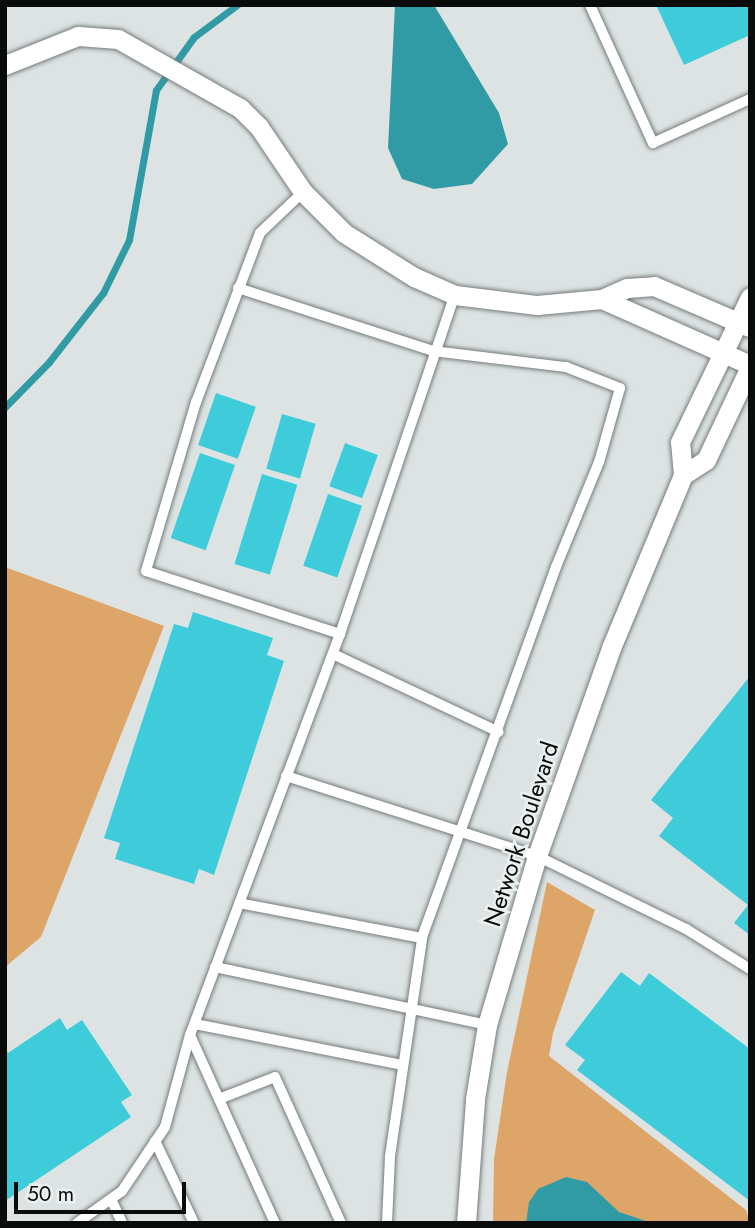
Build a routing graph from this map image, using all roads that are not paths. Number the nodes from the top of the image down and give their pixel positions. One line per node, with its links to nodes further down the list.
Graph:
1 (590, 5): 3 (lane)
2 (5, 65): 4 (street)
3 (750, 99)
4 (303, 192): 5 (lane); 6 (street)
5 (239, 288): 10 (lane); 14 (lane)
6 (455, 295): 8 (street); 10 (lane)
7 (750, 298): 9 (street, Network Boulevard)
8 (602, 299): 9 (street); 11 (street)
9 (744, 324): 11 (street, Network Boulevard)
10 (433, 351): 14 (lane); 16 (lane)
11 (725, 354): 12 (street); 13 (street, Network Boulevard)
12 (750, 366): 13 (street, Network Boulevard)
13 (683, 475): 19 (street, Network Boulevard)
14 (340, 634): 15 (lane)
15 (333, 654): 16 (lane); 17 (lane)
16 (499, 732): 18 (lane)
17 (286, 776): 18 (lane); 20 (lane)
18 (464, 831): 19 (lane); 21 (lane)
19 (537, 856): 23 (lane); 26 (street, Network Boulevard)
20 (239, 903): 21 (lane); 22 (lane)
21 (422, 939): 24 (lane)
22 (215, 967): 24 (lane); 25 (lane)
23 (750, 969)
24 (412, 1009): 26 (lane); 28 (lane)
25 (195, 1024): 27 (lane); 28 (lane)
26 (487, 1026): 38 (street, Network Boulevard)
27 (190, 1035): 29 (lane); 30 (lane)
28 (403, 1065): 37 (lane)
29 (219, 1099): 35 (lane); 36 (lane)
30 (155, 1141): 31 (lane); 34 (lane)
31 (111, 1199): 32 (lane); 33 (lane)
32 (77, 1223)
33 (122, 1223)
34 (194, 1223)
35 (275, 1223)
36 (341, 1223)
37 (387, 1223)
38 (466, 1223)

